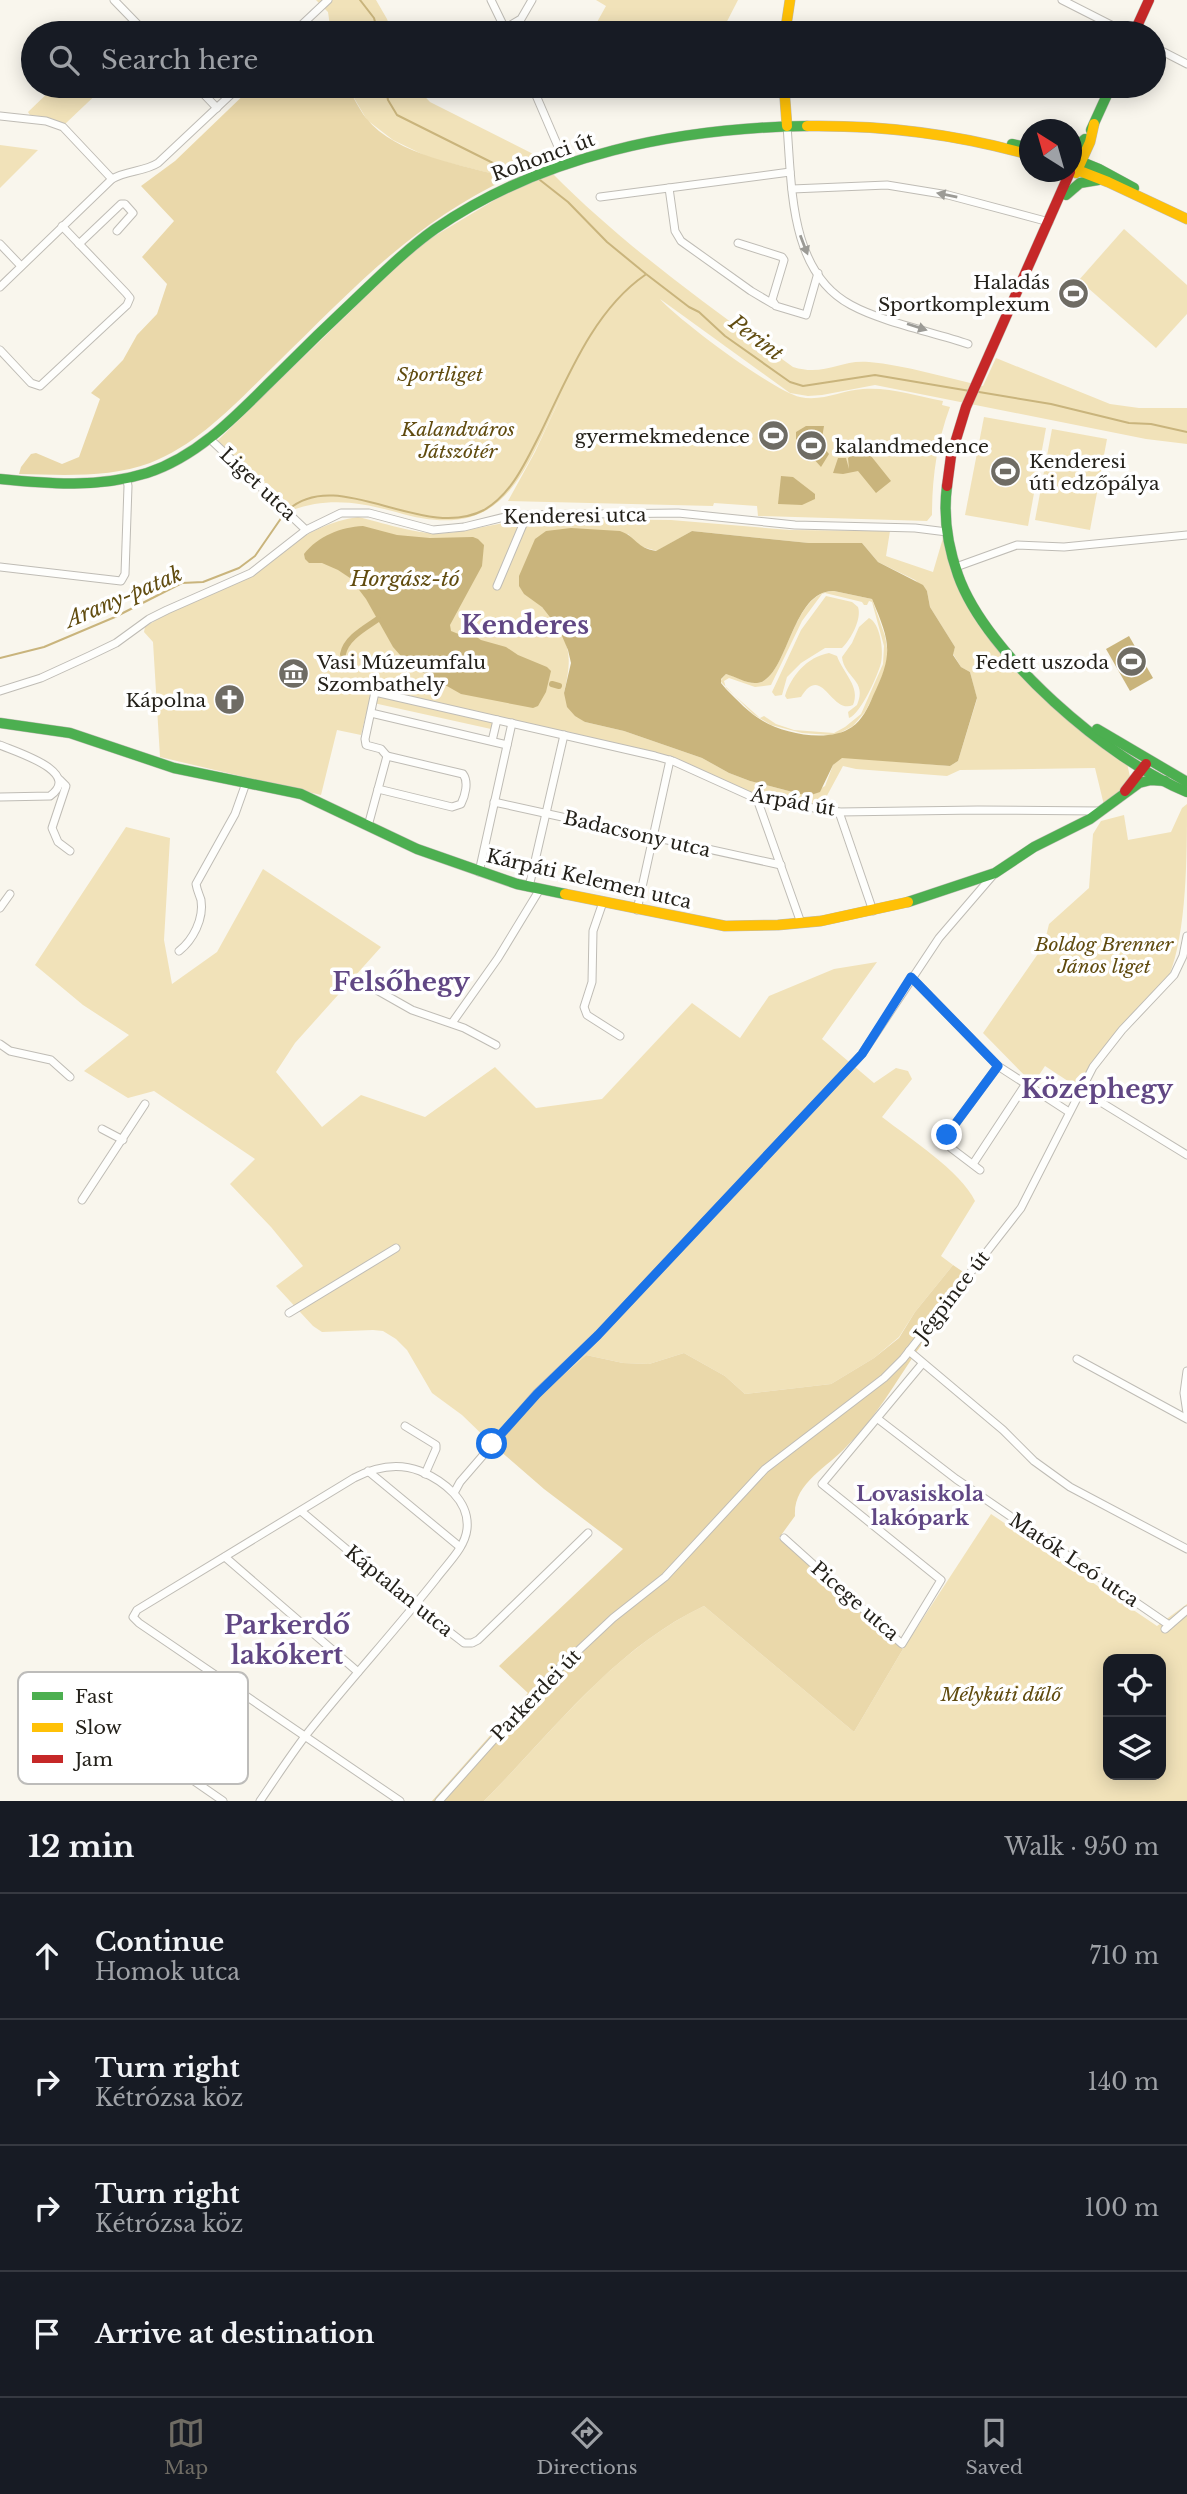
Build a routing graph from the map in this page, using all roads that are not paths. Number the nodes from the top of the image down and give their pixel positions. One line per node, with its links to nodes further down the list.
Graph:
1 (114, 0): 8 (street)
2 (328, 0): 9 (street)
3 (491, 0): 10 (street)
4 (533, 0): 11 (street)
5 (790, 0): 12 (street)
6 (1062, 0): 13 (street)
7 (1149, 0): 14 (street)
8 (134, 21)
9 (306, 21)
10 (500, 21)
11 (518, 21)
12 (787, 21)
13 (1103, 21)
14 (1139, 21)
15 (1166, 53): 16 (street)
16 (1187, 64)
17 (207, 98): 22 (street)
18 (227, 98): 22 (street)
19 (536, 98): 28 (street)
20 (785, 98): 24 (street)
21 (1106, 98): 25 (street)
22 (217, 108): 33 (street)
23 (0, 116): 33 (street)
24 (786, 126): 27 (street, Rohonci út); 28 (street, Rohonci út); 32 (street)
25 (1088, 140): 26 (street); 31 (street)
26 (1082, 150)
27 (1019, 151)
28 (566, 165): 55 (street, Rohonci út)
29 (1082, 166): 31 (street)
30 (1082, 168): 36 (street)
31 (1099, 169): 41 (street)
32 (790, 172): 37 (street); 38 (street)
33 (112, 179): 44 (street)
34 (1063, 182): 39 (street)
35 (1068, 182): 39 (street)
36 (1108, 182): 39 (street); 41 (street)
37 (669, 188): 40 (street); 52 (street)
38 (792, 189): 43 (street, one-way to 38); 50 (street, one-way to 50)
39 (1064, 192): 43 (street)
40 (600, 197)
41 (1164, 207): 42 (street)
42 (1187, 219)
43 (1049, 222): 60 (street)
44 (62, 226): 48 (street); 49 (street)
45 (117, 231): 48 (street)
46 (738, 243): 52 (street)
47 (0, 244): 49 (street)
48 (79, 244): 54 (street)
49 (21, 266): 51 (street)
50 (818, 273): 52 (street); 53 (street, one-way to 53)
51 (0, 287)
52 (773, 304)
53 (968, 344)
54 (0, 351)
55 (211, 439): 57 (street, Rohonci út); 59 (street, Liget utca)
56 (0, 480): 57 (street, Rohonci út)
57 (127, 480): 62 (street)
58 (527, 514): 59 (street, Kenderesi utca); 60 (street, Kenderesi utca); 64 (street)
59 (306, 530): 66 (street, Kenderesi utca)
60 (947, 531): 63 (street)
61 (1187, 536): 63 (street)
62 (0, 567)
63 (956, 567): 65 (street)
64 (497, 586)
65 (1043, 689): 76 (street); 78 (street)
66 (0, 691)
67 (371, 713): 68 (street, Árpád út); 72 (street); 75 (street)
68 (496, 720): 70 (street, Árpád út); 72 (street)
69 (0, 723): 83 (street, Kárpáti Kelemen utca)
70 (512, 723): 71 (street, Árpád út); 74 (street)
71 (564, 735): 77 (street, Árpád út); 93 (street)
72 (492, 741): 74 (street)
73 (0, 745): 79 (street)
74 (508, 745): 89 (street)
75 (387, 756): 84 (street); 84 (street)
76 (1124, 756): 78 (street); 80 (street)
77 (670, 760): 88 (street, Árpád út); 96 (street)
78 (1146, 764): 80 (street, Kárpáti Kelemen utca); 81 (street); 82 (street)
79 (60, 780): 87 (street); 97 (street)
80 (1132, 780): 86 (street, Kárpáti Kelemen utca)
81 (1164, 781): 85 (street); 86 (street, Kárpáti Kelemen utca)
82 (1187, 782)
83 (246, 783): 94 (street, Kárpáti Kelemen utca); 109 (street)
84 (378, 789): 94 (street)
85 (1187, 792)
86 (1123, 794): 92 (street, Kárpáti Kelemen utca)
87 (0, 797)
88 (757, 799): 91 (street, Árpád út); 98 (street)
89 (495, 802): 93 (street, Badacsony utca); 99 (street)
90 (1070, 810): 91 (street, Árpád út); 92 (street, Árpád út); 95 (street)
91 (839, 811): 106 (street)
92 (1102, 811): 95 (street, Kárpáti Kelemen utca)
93 (547, 814): 96 (street, Badacsony utca); 101 (street)
94 (368, 825): 99 (street, Kárpáti Kelemen utca)
95 (1076, 827): 100 (street, Kárpáti Kelemen utca)
96 (653, 839): 98 (street, Badacsony utca); 105 (street)
97 (70, 851)
98 (781, 865): 107 (street)
99 (479, 872): 101 (street, Kárpáti Kelemen utca)
100 (995, 873): 106 (street, Kárpáti Kelemen utca); 110 (street)
101 (535, 888): 103 (street, Kárpáti Kelemen utca); 112 (street)
102 (10, 894): 104 (street)
103 (603, 902): 105 (street, Kárpáti Kelemen utca); 113 (street)
104 (0, 908)
105 (637, 910): 107 (street, Kárpáti Kelemen utca)
106 (873, 911): 107 (street, Kárpáti Kelemen utca)
107 (801, 923)
108 (1187, 936): 119 (street, Jégpince út)
109 (179, 951)
110 (911, 977): 116 (street); 141 (street)
111 (359, 980): 112 (street)
112 (452, 1023): 115 (street)
113 (620, 1036)
114 (0, 1044): 117 (street)
115 (496, 1045)
116 (998, 1066): 118 (street); 123 (street)
117 (70, 1077)
118 (1025, 1085): 121 (street); 127 (street)
119 (1081, 1090): 121 (street, Jégpince út); 126 (street)
120 (145, 1104): 124 (street)
121 (1067, 1111): 132 (street, Jégpince út)
122 (102, 1129): 124 (street)
123 (947, 1135)
124 (123, 1140): 129 (street)
125 (951, 1148): 127 (street)
126 (1187, 1155)
127 (972, 1164): 128 (street)
128 (980, 1170)
129 (82, 1200)
130 (396, 1248): 131 (street)
131 (289, 1313)
132 (909, 1351): 134 (street); 148 (street, Jégpince út)
133 (1077, 1359): 136 (street)
134 (922, 1364): 137 (street); 146 (street)
135 (1187, 1371): 136 (street)
136 (1187, 1416)
137 (878, 1419): 144 (street, Picege utca); 150 (street, Matók Leó utca)
138 (405, 1426): 140 (street)
139 (368, 1471): 140 (street); 142 (street); 145 (street)
140 (425, 1474): 141 (street)
141 (454, 1493): 145 (street)
142 (301, 1511): 147 (street); 149 (street, Káptalan utca)
143 (588, 1533): 149 (street, Káptalan utca)
144 (784, 1538)
145 (460, 1547): 149 (street)
146 (1187, 1549)
147 (225, 1557): 151 (street); 152 (street)
148 (641, 1597): 159 (street, Parkerdei út)
149 (415, 1606): 152 (street)
150 (1187, 1610)
151 (210, 1672)
152 (358, 1672): 154 (street)
153 (248, 1698): 154 (street)
154 (305, 1737): 157 (street); 158 (street)
155 (198, 1784): 156 (street)
156 (223, 1801)
157 (260, 1801)
158 (400, 1801)
159 (439, 1801)

